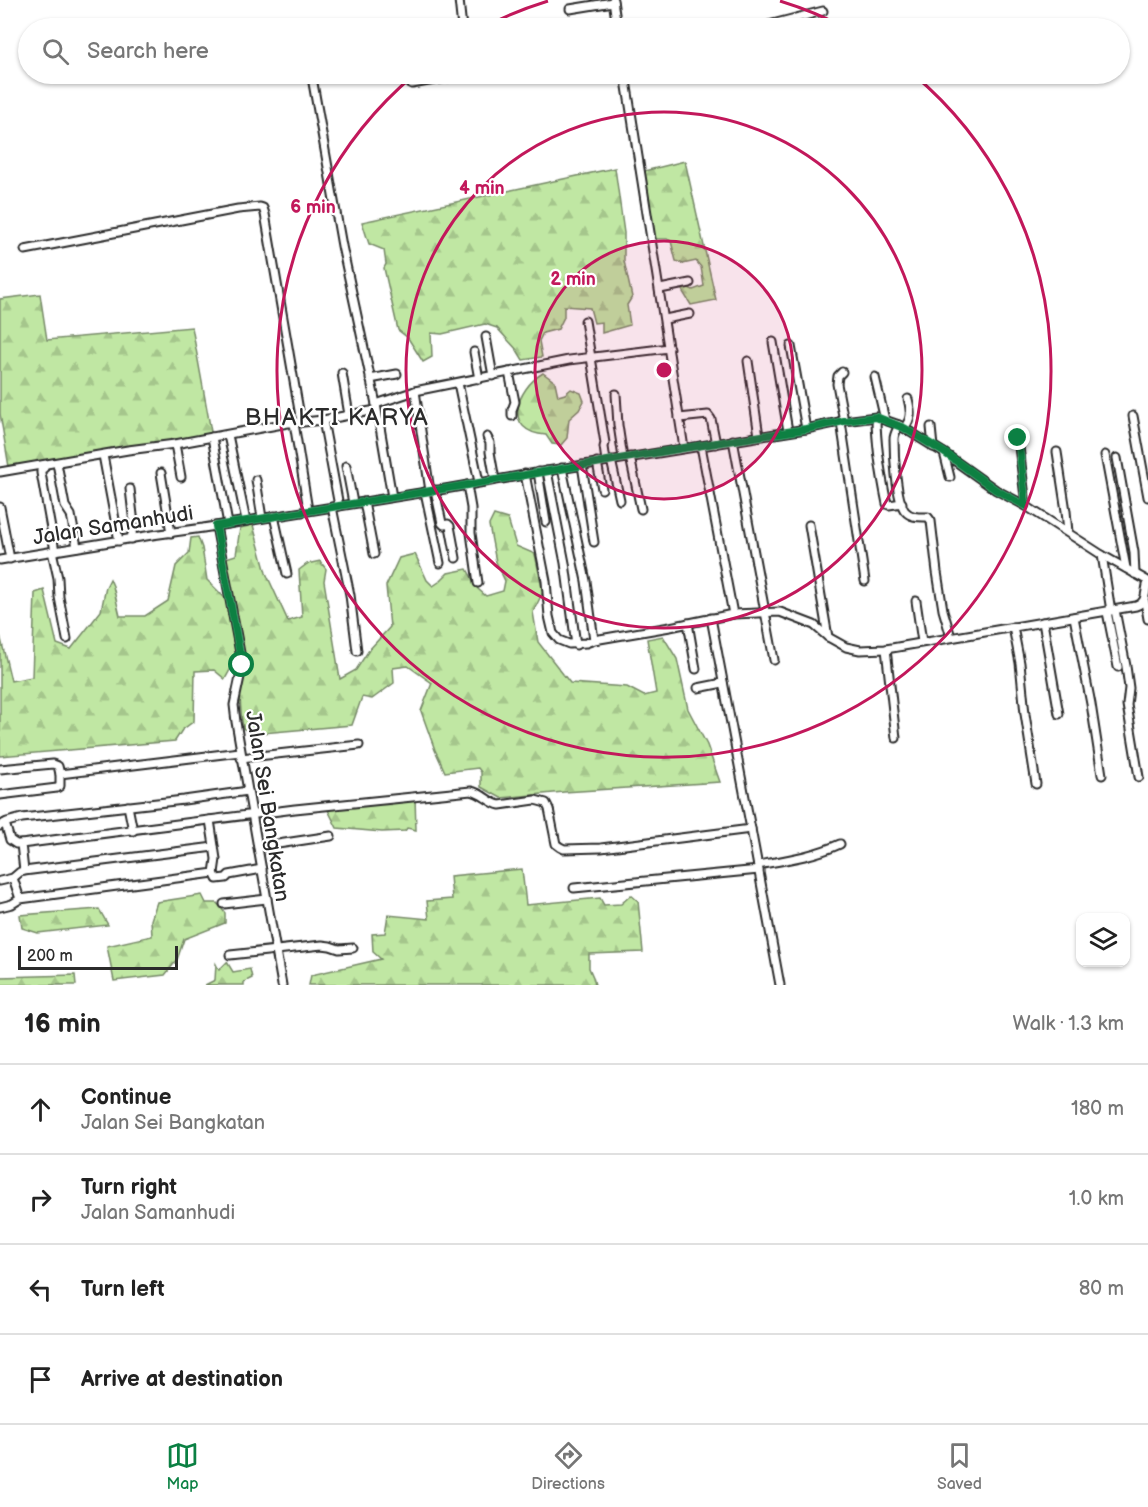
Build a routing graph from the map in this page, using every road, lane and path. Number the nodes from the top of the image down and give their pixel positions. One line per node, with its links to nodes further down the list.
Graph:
1 (459, 0): 5 (street)
2 (613, 1): 3 (street); 6 (street)
3 (570, 9)
4 (823, 11): 7 (street)
5 (461, 18)
6 (616, 18)
7 (796, 18)
8 (313, 84): 30 (street)
9 (627, 84): 12 (street)
10 (25, 250): 44 (street)
11 (690, 284): 12 (street)
12 (660, 289): 14 (street)
13 (690, 314): 14 (street)
14 (665, 319): 19 (street)
15 (585, 321): 21 (street)
16 (486, 338): 27 (street)
17 (773, 342): 48 (street)
18 (791, 346): 47 (street)
19 (669, 348): 21 (street); 40 (street)
20 (474, 352): 29 (street)
21 (591, 357): 23 (street); 66 (street)
22 (747, 361): 50 (street)
23 (509, 372): 27 (street); 37 (street)
24 (842, 372): 43 (street)
25 (342, 373): 36 (street)
26 (397, 374): 30 (street)
27 (493, 376): 29 (street)
28 (875, 377): 42 (street)
29 (480, 379): 31 (street)
30 (370, 380): 35 (street)
31 (458, 383): 32 (street); 82 (street)
32 (415, 391): 35 (street); 86 (street)
33 (616, 394): 64 (street)
34 (909, 399): 45 (street)
35 (376, 406): 36 (street); 87 (street)
36 (349, 415): 41 (street)
37 (512, 416)
38 (1132, 416): 88 (street)
39 (876, 417): 42 (street, Jalan Samanhudi); 43 (street, Jalan Samanhudi); 92 (street)
40 (679, 418): 56 (street); 59 (street)
41 (323, 420): 44 (street); 93 (street)
42 (885, 420): 45 (street, Jalan Samanhudi)
43 (842, 421): 47 (street, Jalan Samanhudi); 121 (street)
44 (298, 423): 49 (street); 97 (street)
45 (901, 427): 58 (street, Jalan Samanhudi); 92 (street)
46 (931, 427): 58 (street)
47 (806, 429): 48 (street, Jalan Samanhudi)
48 (788, 431): 50 (street, Jalan Samanhudi)
49 (228, 435): 51 (street); 100 (street)
50 (759, 436): 54 (street, Jalan Samanhudi)
51 (212, 437): 55 (street); 102 (street)
52 (487, 437): 81 (street)
53 (1018, 438): 94 (street)
54 (733, 441): 56 (street, Jalan Samanhudi); 127 (street)
55 (175, 444): 62 (street); 78 (street)
56 (716, 444): 57 (street, Jalan Samanhudi)
57 (701, 446): 59 (street, Jalan Samanhudi); 128 (street)
58 (933, 447): 61 (street, Jalan Samanhudi)
59 (684, 448): 64 (street, Jalan Samanhudi)
60 (1057, 452): 105 (street)
61 (945, 453): 79 (street); 94 (street, Jalan Samanhudi)
62 (103, 455): 68 (street); 108 (street)
63 (1105, 455): 118 (street)
64 (627, 458): 66 (street, Jalan Samanhudi); 96 (street)
65 (1117, 458): 120 (street)
66 (609, 461): 67 (street, Jalan Samanhudi); 89 (street)
67 (597, 462): 70 (street, Jalan Samanhudi); 85 (street)
68 (57, 463): 69 (street); 110 (street)
69 (44, 465): 74 (street); 111 (street)
70 (582, 465): 72 (street, Jalan Samanhudi); 109 (street)
71 (346, 466): 91 (street)
72 (562, 468): 73 (street, Jalan Samanhudi); 138 (street)
73 (547, 471): 75 (street, Jalan Samanhudi); 140 (street)
74 (0, 472)
75 (538, 472): 77 (street, Jalan Samanhudi); 101 (street)
76 (161, 473): 106 (street)
77 (525, 474): 81 (street, Jalan Samanhudi); 140 (street)
78 (181, 477)
79 (950, 477)
80 (256, 480): 99 (street)
81 (495, 480): 82 (street, Jalan Samanhudi)
82 (479, 482): 83 (street, Jalan Samanhudi)
83 (467, 485): 86 (street, Jalan Samanhudi); 123 (street)
84 (130, 489): 107 (street)
85 (602, 489)
86 (430, 491): 87 (street, Jalan Samanhudi); 114 (street); 117 (street)
87 (392, 497): 90 (street, Jalan Samanhudi)
88 (1148, 497)
89 (620, 500)
90 (364, 502): 91 (street, Jalan Samanhudi); 112 (street)
91 (353, 503): 93 (street, Jalan Samanhudi)
92 (902, 503): 136 (street)
93 (335, 506): 97 (street, Jalan Samanhudi); 142 (street)
94 (1026, 506): 105 (street, Jalan Samanhudi)
95 (0, 507): 115 (street)
96 (640, 509)
97 (308, 510): 98 (street, Jalan Samanhudi)
98 (274, 516): 99 (street, Jalan Samanhudi); 119 (street)
99 (262, 518): 100 (street, Jalan Samanhudi)
100 (246, 521): 102 (street, Jalan Samanhudi)
101 (546, 522)
102 (228, 524): 104 (street, Jalan Samanhudi)
103 (809, 525): 135 (street)
104 (216, 526): 106 (street, Jalan Samanhudi); 151 (street, Jalan Sei Bangkatan)
105 (1068, 532): 113 (street, Jalan Samanhudi)
106 (171, 533): 107 (street, Jalan Samanhudi)
107 (131, 539): 108 (street, Jalan Samanhudi)
108 (118, 541): 110 (street, Jalan Samanhudi)
109 (594, 542)
110 (76, 548): 111 (street, Jalan Samanhudi)
111 (54, 551): 115 (street, Jalan Samanhudi); 137 (street)
112 (374, 554)
113 (1102, 555): 118 (street, Jalan Samanhudi); 126 (street)
114 (456, 558)
115 (10, 559): 116 (street, Jalan Samanhudi)
116 (0, 560)
117 (440, 563)
118 (1126, 568): 120 (street, Jalan Samanhudi)
119 (287, 574)
120 (1136, 574): 122 (street, Jalan Samanhudi)
121 (865, 580)
122 (1148, 581): 125 (street)
123 (478, 583)
124 (916, 601): 139 (street)
125 (1144, 602): 126 (street); 131 (street)
126 (1111, 611): 129 (street); 144 (street); 155 (street)
127 (765, 612): 128 (street); 135 (street); 143 (street)
128 (733, 614): 130 (street)
129 (1074, 617): 132 (street); 154 (street)
130 (711, 618): 133 (street); 146 (street)
131 (1148, 620)
132 (1043, 622): 134 (street); 148 (street)
133 (688, 623): 138 (street); 145 (street)
134 (1013, 627): 136 (street); 156 (street)
135 (828, 637): 141 (street)
136 (951, 637): 139 (street)
137 (67, 639)
138 (594, 640): 140 (street)
139 (922, 642): 141 (street)
140 (576, 645)
141 (886, 649): 149 (street)
142 (357, 651)
143 (774, 660)
144 (1118, 667)
145 (696, 669)
146 (723, 683): 147 (street); 163 (street)
147 (698, 688)
148 (1059, 714)
149 (896, 738)
150 (359, 745): 151 (street)
151 (241, 755): 153 (street); 157 (street, Jalan Sei Bangkatan)
152 (0, 769): 153 (street)
153 (60, 774): 158 (street)
154 (1102, 775)
155 (1139, 777)
156 (1036, 784)
157 (248, 791): 159 (street); 160 (street, Jalan Sei Bangkatan)
158 (0, 795)
159 (128, 806): 162 (street); 164 (street)
160 (252, 815): 161 (street); 163 (street); 169 (street, Jalan Sei Bangkatan)
161 (210, 820): 164 (street); 168 (street)
162 (2, 825): 166 (street)
163 (751, 829): 170 (street)
164 (133, 831): 166 (street)
165 (331, 836): 169 (street)
166 (21, 844): 172 (street)
167 (840, 844): 170 (street)
168 (214, 847): 172 (street); 173 (street)
169 (258, 847): 171 (street, Jalan Sei Bangkatan)
170 (758, 868): 176 (street); 185 (street)
171 (262, 869): 173 (street); 178 (street, Jalan Sei Bangkatan)
172 (24, 871): 174 (street)
173 (214, 873): 177 (street)
174 (13, 878): 175 (street); 177 (street)
175 (0, 881)
176 (574, 888)
177 (20, 899): 180 (street)
178 (267, 899): 179 (street); 182 (street, Jalan Sei Bangkatan)
179 (224, 904)
180 (0, 907)
181 (354, 948): 182 (street)
182 (276, 950): 183 (street); 184 (street, Jalan Sei Bangkatan)
183 (230, 955)
184 (282, 985)
185 (780, 985)

